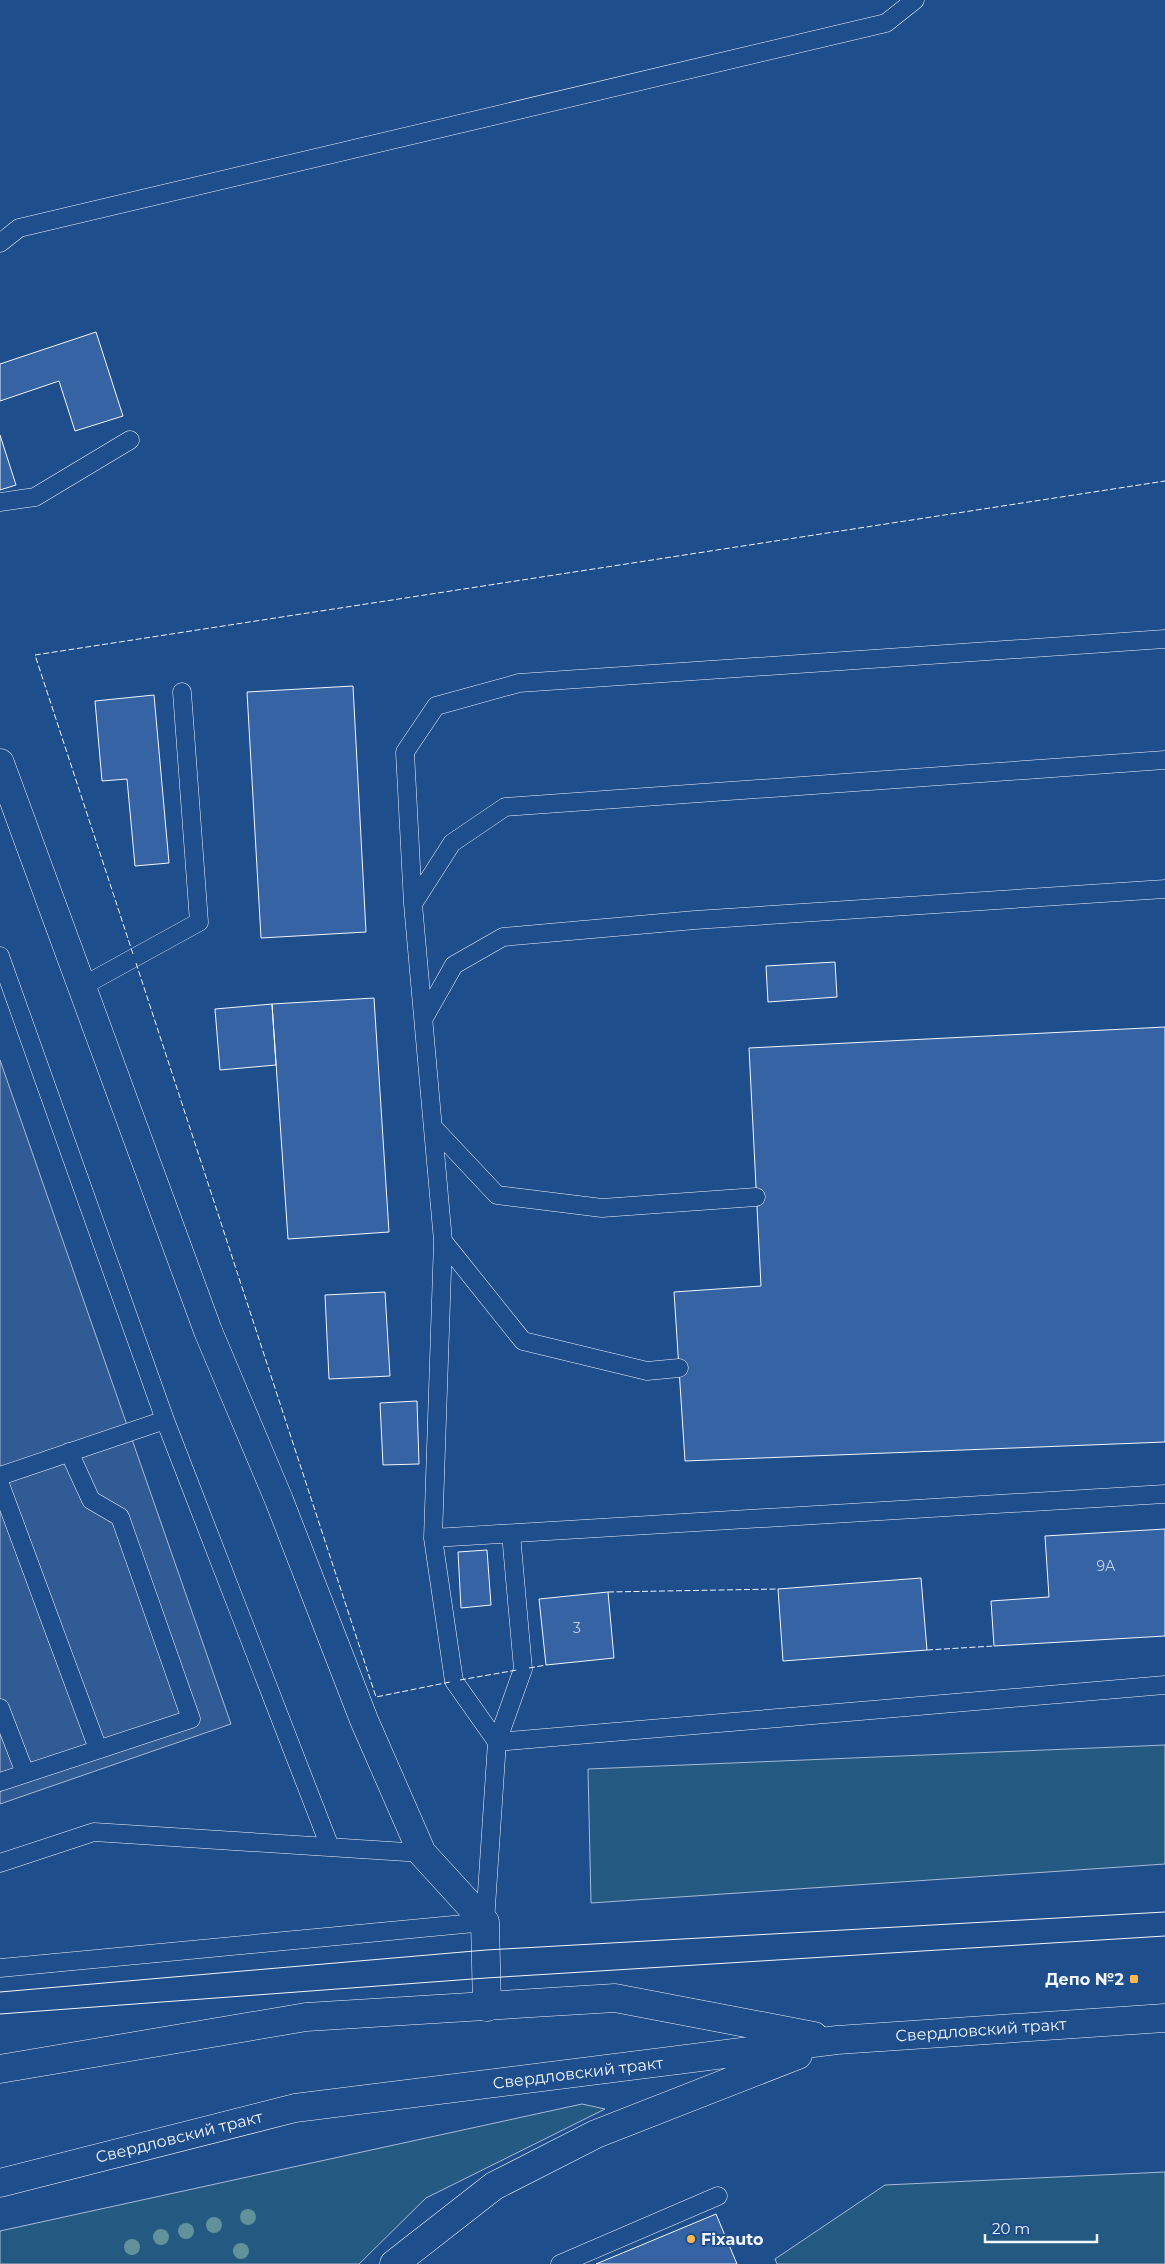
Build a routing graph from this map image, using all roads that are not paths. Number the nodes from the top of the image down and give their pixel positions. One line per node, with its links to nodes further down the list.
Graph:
1 (915, 0): 2 (lane)
2 (0, 243)
3 (130, 440): 4 (lane)
4 (0, 502)
5 (1165, 639): 11 (lane)
6 (182, 692): 13 (lane)
7 (1165, 760): 11 (lane)
8 (0, 764): 9 (main road)
9 (5, 794): 13 (main road)
10 (1165, 889): 14 (lane)
11 (412, 904): 14 (lane)
12 (0, 956): 19 (lane)
13 (81, 987): 33 (main road)
14 (424, 1018): 15 (lane)
15 (434, 1127): 16 (lane); 17 (lane)
16 (756, 1197)
17 (443, 1241): 18 (lane); 25 (lane)
18 (680, 1368)
19 (165, 1420): 20 (lane); 32 (lane)
20 (69, 1452): 21 (lane); 29 (lane)
21 (0, 1476)
22 (0, 1484): 29 (lane)
23 (1165, 1494): 24 (lane)
24 (511, 1534): 25 (lane); 28 (lane)
25 (433, 1538): 28 (lane)
26 (1165, 1685): 28 (lane)
27 (0, 1708): 30 (lane)
28 (497, 1742): 35 (lane)
29 (98, 1749): 30 (lane)
30 (25, 1773): 31 (lane)
31 (0, 1782)
32 (330, 1847): 33 (lane); 34 (lane)
33 (422, 1853): 35 (main road)
34 (0, 1863)
35 (485, 1922): 36 (lane); 37 (main road)
36 (0, 1968)
37 (487, 2007): 39 (main road); 40 (main road)
38 (1165, 2018): 39 (main road, Свердловский тракт)
39 (837, 2040): 41 (main road, Свердловский тракт); 43 (main road)
40 (0, 2069)
41 (0, 2183)
42 (718, 2196): 44 (lane)
43 (394, 2264)
44 (560, 2264)

